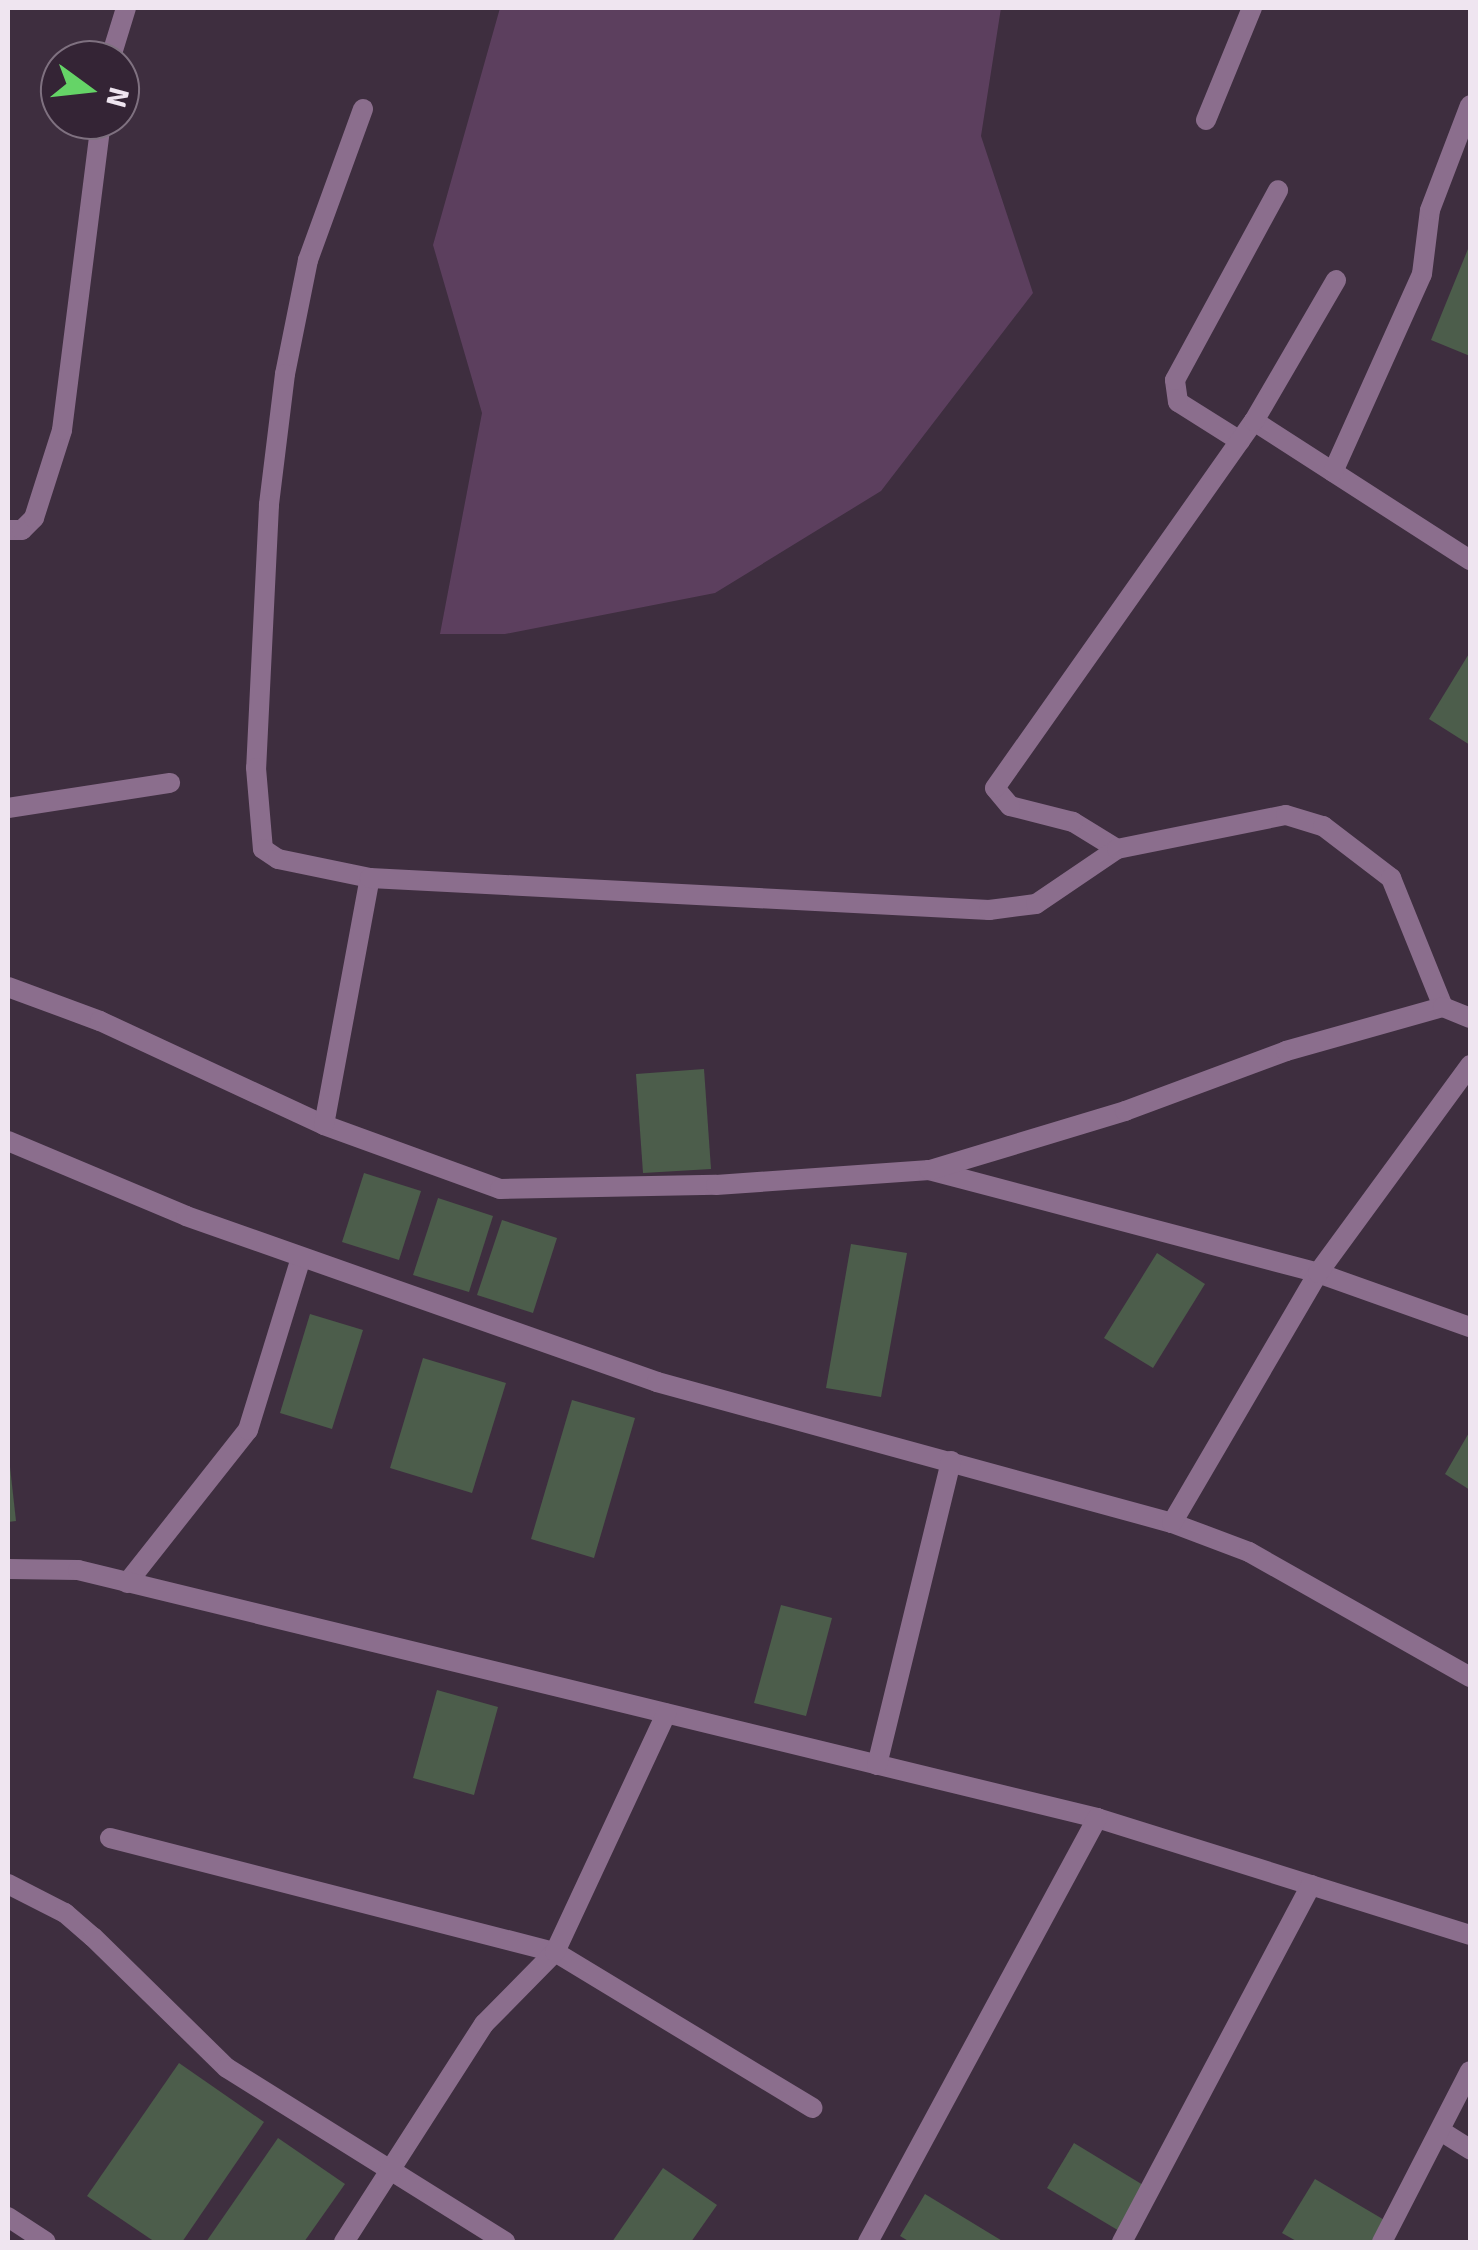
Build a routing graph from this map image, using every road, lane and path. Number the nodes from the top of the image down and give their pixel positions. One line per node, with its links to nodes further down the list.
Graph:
1 (126, 8): 3 (street)
2 (1252, 8): 6 (street)
3 (116, 40)
4 (1470, 105): 12 (street)
5 (362, 109): 18 (street)
6 (1206, 120)
7 (99, 140): 13 (street)
8 (1278, 190): 11 (street)
9 (1336, 280): 10 (street)
10 (1254, 421): 11 (street); 12 (street)
11 (1240, 441): 17 (street)
12 (1333, 472): 14 (street)
13 (8, 530)
14 (1470, 560)
15 (170, 783): 16 (street)
16 (8, 808)
17 (1116, 849): 18 (street); 20 (street)
18 (370, 878): 23 (street)
19 (8, 987): 23 (street)
20 (1443, 1008): 21 (street); 25 (street)
21 (1470, 1018)
22 (1470, 1065): 27 (street)
23 (324, 1125): 25 (street)
24 (8, 1141): 26 (street)
25 (928, 1170): 27 (street)
26 (301, 1258): 29 (street); 32 (street)
27 (1318, 1273): 28 (street); 30 (street)
28 (1470, 1326)
29 (951, 1461): 30 (street); 35 (street)
30 (1172, 1522): 33 (street)
31 (8, 1569): 32 (street)
32 (126, 1583): 34 (street)
33 (1470, 1677)
34 (666, 1714): 35 (street); 41 (street)
35 (877, 1765): 36 (street)
36 (1096, 1818): 39 (street); 51 (street)
37 (110, 1838): 41 (street)
38 (8, 1884): 46 (street)
39 (1312, 1884): 40 (street); 52 (street)
40 (1470, 1935)
41 (555, 1952): 43 (street); 46 (street)
42 (1470, 2071): 44 (street)
43 (813, 2108)
44 (1444, 2133): 45 (street); 53 (street)
45 (1470, 2149)
46 (389, 2171): 49 (street); 50 (street)
47 (8, 2217): 48 (street)
48 (46, 2242)
49 (344, 2242)
50 (505, 2242)
51 (868, 2242)
52 (1122, 2242)
53 (1382, 2242)

